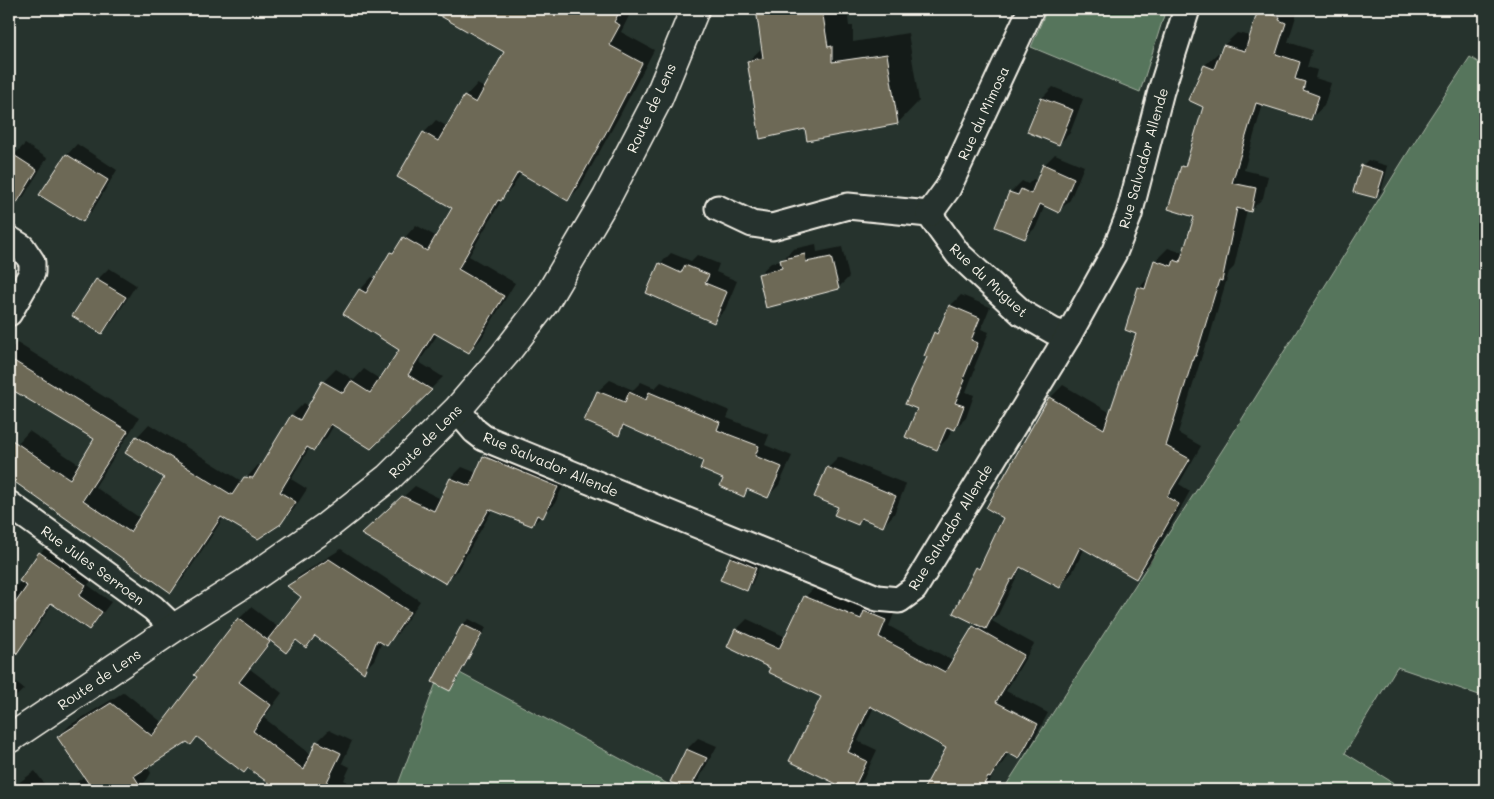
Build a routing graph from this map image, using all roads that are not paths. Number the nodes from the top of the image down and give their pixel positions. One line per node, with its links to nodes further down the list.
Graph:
1 (695, 9): 9 (street, Route de Lens)
2 (1031, 9): 5 (street, Rue du Mimosa)
3 (1188, 9): 8 (street, Rue Salvador Allende)
4 (718, 208): 5 (street)
5 (929, 214): 8 (street, Rue du Muguet)
6 (9, 239): 7 (street)
7 (9, 313)
8 (1068, 336): 9 (street, Rue Salvador Allende)
9 (457, 410): 11 (street, Route de Lens)
10 (9, 504): 11 (street, Rue Jules Serroen)
11 (174, 628): 12 (street, Route de Lens)
12 (9, 739)

